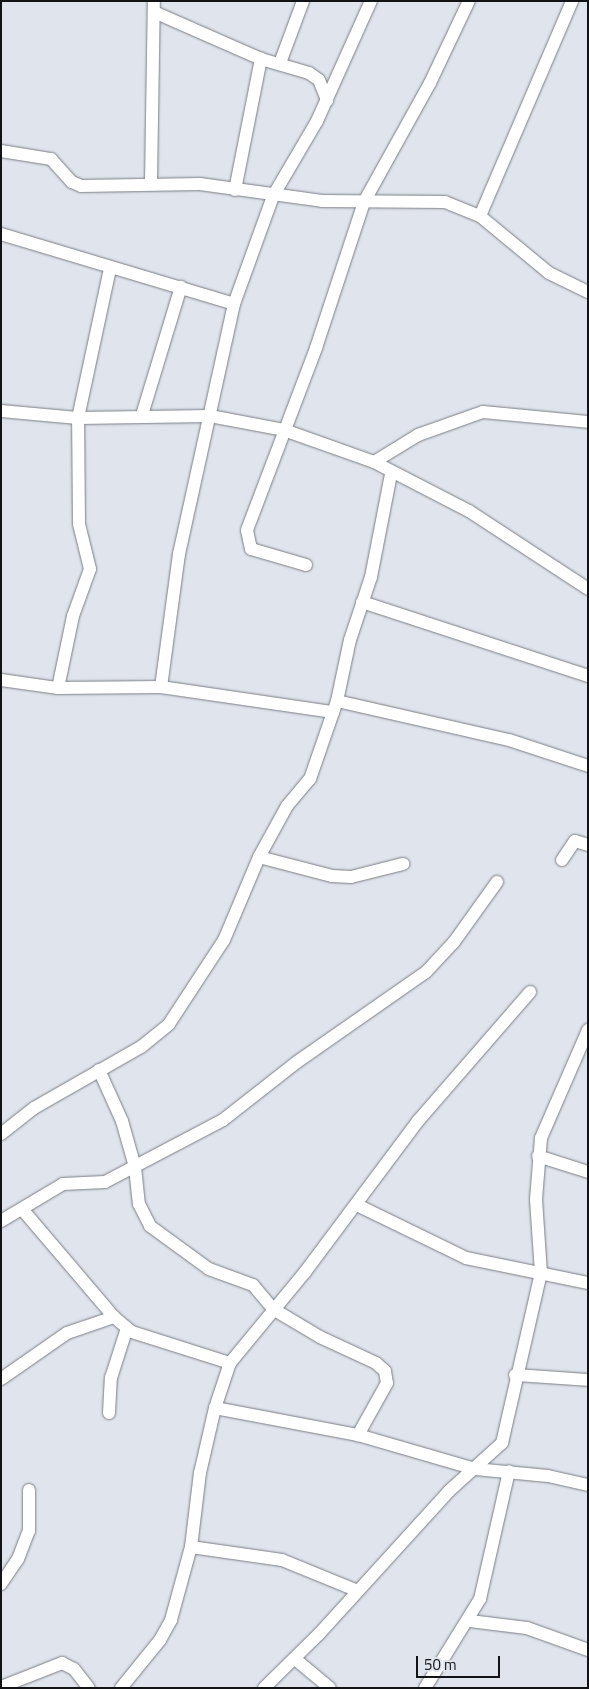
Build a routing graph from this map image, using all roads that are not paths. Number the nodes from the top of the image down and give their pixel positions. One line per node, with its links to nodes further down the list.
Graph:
1 (303, 1): 7 (street)
2 (371, 1): 8 (street)
3 (469, 1): 13 (street)
4 (572, 1): 14 (street)
5 (154, 7): 6 (street); 10 (street)
6 (261, 59): 7 (street); 11 (street)
7 (280, 63): 8 (street)
8 (327, 100): 12 (street)
9 (1, 151): 10 (street)
10 (151, 182): 11 (street)
11 (234, 190): 12 (street)
12 (273, 196): 13 (street); 19 (street)
13 (364, 202): 14 (street); 25 (street)
14 (480, 216): 18 (street)
15 (1, 234): 16 (street)
16 (110, 269): 17 (street); 23 (street)
17 (181, 287): 19 (street); 21 (street)
18 (588, 292)
19 (234, 304): 22 (street)
20 (1, 411): 23 (street)
21 (142, 415): 22 (street); 23 (street)
22 (210, 416): 25 (street); 33 (street)
23 (78, 418): 34 (street)
24 (588, 422): 26 (street)
25 (284, 430): 26 (street); 28 (street)
26 (374, 462): 27 (street)
27 (391, 474): 29 (street); 30 (street)
28 (306, 565)
29 (588, 589)
30 (362, 602): 31 (street); 35 (street)
31 (588, 676)
32 (1, 680): 34 (street)
33 (160, 687): 34 (street); 35 (street)
34 (58, 688)
35 (335, 706): 36 (street); 38 (street)
36 (588, 766)
37 (588, 845): 39 (street)
38 (259, 857): 40 (street); 44 (street)
39 (562, 860)
40 (403, 864)
41 (497, 882): 47 (street)
42 (530, 992): 49 (street)
43 (588, 1030): 46 (street)
44 (99, 1070): 45 (street); 47 (street)
45 (1, 1134)
46 (538, 1156): 48 (street); 52 (street)
47 (135, 1167): 50 (street); 54 (street)
48 (588, 1172)
49 (357, 1205): 52 (street); 54 (street)
50 (22, 1208): 51 (street); 55 (street)
51 (1, 1221)
52 (541, 1274): 53 (street); 58 (street)
53 (588, 1283)
54 (273, 1309): 57 (street); 63 (street)
55 (114, 1317): 56 (street); 59 (street)
56 (127, 1328): 57 (street); 62 (street)
57 (230, 1363): 61 (street)
58 (515, 1375): 60 (street); 64 (street)
59 (1, 1378)
60 (588, 1380)
61 (215, 1408): 63 (street); 68 (street)
62 (109, 1413)
63 (358, 1435): 64 (street)
64 (475, 1469): 65 (street); 70 (street)
65 (509, 1471): 66 (street); 71 (street)
66 (588, 1485)
67 (29, 1490): 69 (street)
68 (191, 1547): 70 (street); 77 (street)
69 (1, 1584)
70 (358, 1591): 73 (street)
71 (470, 1621): 72 (street); 74 (street)
72 (588, 1650)
73 (295, 1659): 78 (street); 79 (street)
74 (428, 1686)
75 (1, 1687): 76 (street)
76 (89, 1688)
77 (121, 1688)
78 (264, 1688)
79 (330, 1688)

